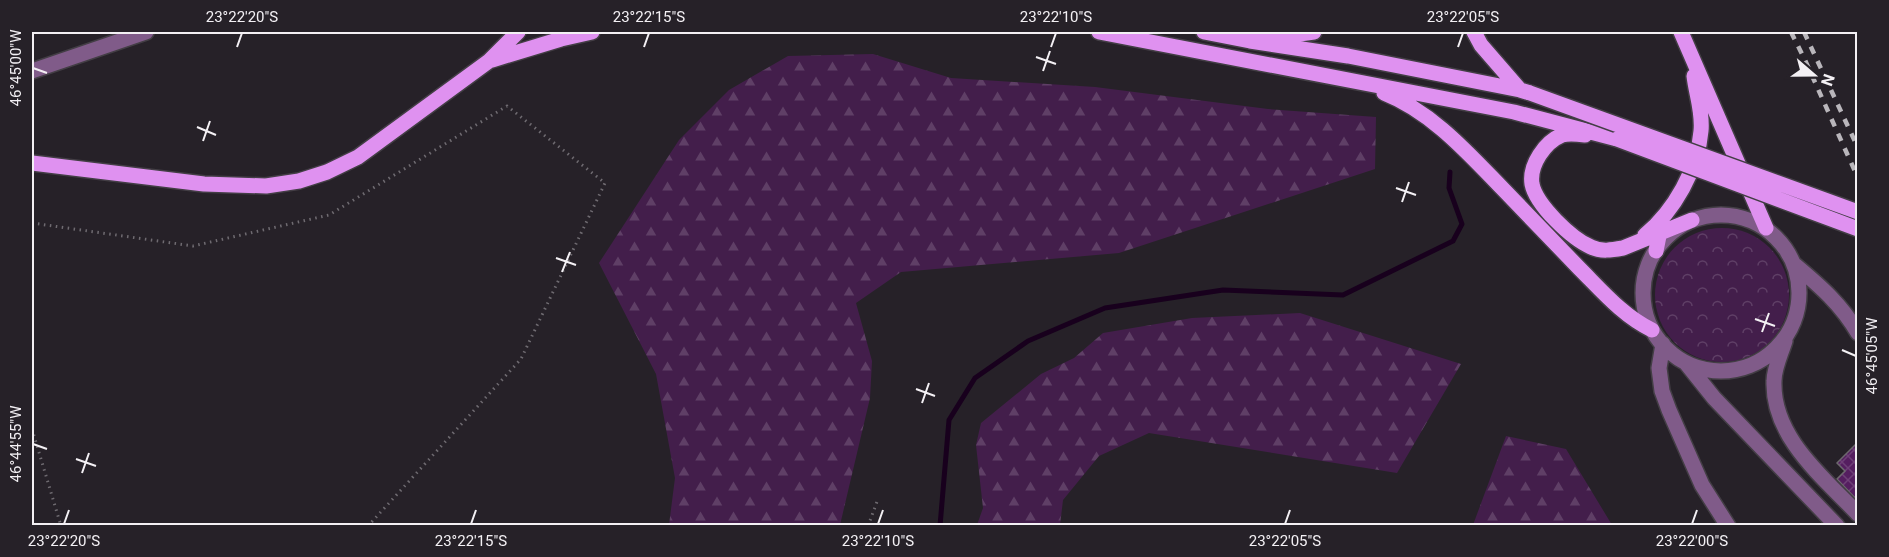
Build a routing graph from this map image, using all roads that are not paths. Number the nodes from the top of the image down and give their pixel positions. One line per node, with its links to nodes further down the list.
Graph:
1 (146, 32): 12 (street)
2 (518, 32): 11 (main road)
3 (592, 32): 11 (main road)
4 (1099, 32): 13 (main road)
5 (1204, 32): 9 (main road)
6 (1314, 32): 9 (main road)
7 (1474, 32): 14 (main road)
8 (1681, 32): 10 (main road)
9 (1250, 41): 14 (main road)
10 (1692, 58): 17 (main road); 20 (main road)
11 (489, 61): 16 (main road)
12 (32, 71)
13 (1356, 81): 15 (main road); 26 (main road)
14 (1525, 92): 18 (main road, bridge)
15 (1617, 139): 21 (main road, bridge); 23 (main road)
16 (32, 163)
17 (1667, 212): 22 (main road); 23 (main road)
18 (1857, 212)
19 (1692, 220): 20 (street); 22 (main road); 24 (street)
20 (1766, 228): 25 (street)
21 (1857, 229)
22 (1659, 233): 23 (main road); 24 (main road)
23 (1635, 243)
24 (1656, 251): 26 (street)
25 (1795, 266): 27 (street); 28 (street)
26 (1652, 330): 29 (street)
27 (1857, 333)
28 (1787, 336): 30 (street); 31 (street)
29 (1662, 344): 30 (street); 32 (street)
30 (1686, 363): 33 (street)
31 (1857, 514)
32 (1728, 525)
33 (1837, 525)

